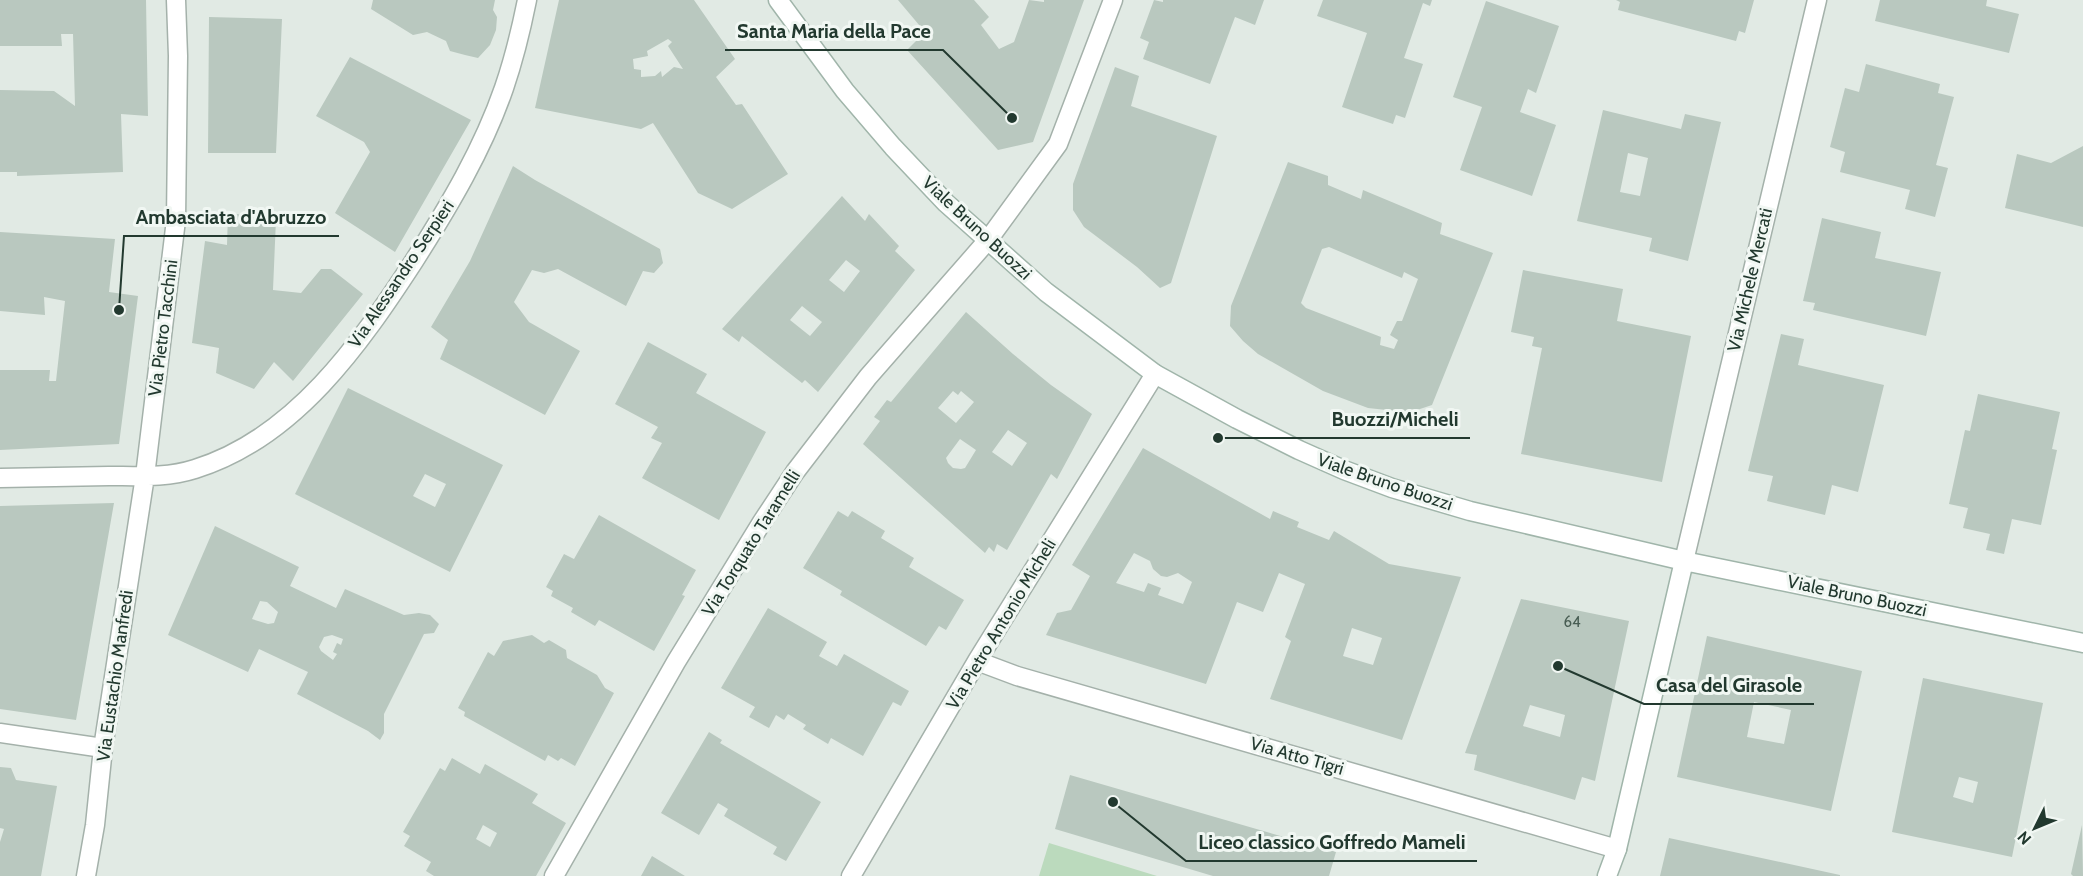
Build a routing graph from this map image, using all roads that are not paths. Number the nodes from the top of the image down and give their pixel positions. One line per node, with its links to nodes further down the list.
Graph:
1 (176, 0): 8 (street, Via Pietro Tacchini)
2 (527, 0): 8 (street, Via Alessandro Serpieri)
3 (778, 0): 6 (street, Viale Bruno Buozzi)
4 (1113, 0): 6 (street, Via Torquato Taramelli)
5 (1817, 0): 10 (street, Via Michele Mercati)
6 (988, 240): 7 (street, Viale Bruno Buozzi); 17 (street, Via Torquato Taramelli)
7 (1155, 374): 10 (street, Viale Bruno Buozzi); 12 (street, Via Pietro Antonio Micheli)
8 (145, 476): 9 (street, Via Alessandro Serpieri); 14 (street, Via Eustachio Manfredi)
9 (0, 478)
10 (1684, 561): 11 (street, Viale Bruno Buozzi); 15 (street, Via Michele Mercati)
11 (2083, 644)
12 (977, 661): 15 (street, Via Atto Tigri); 18 (street, Via Pietro Antonio Micheli)
13 (0, 733): 14 (street)
14 (104, 748): 16 (street, Via Eustachio Manfredi)
15 (1617, 849): 19 (street, Via Michele Mercati)
16 (86, 876)
17 (554, 876)
18 (851, 876)
19 (1607, 876)

